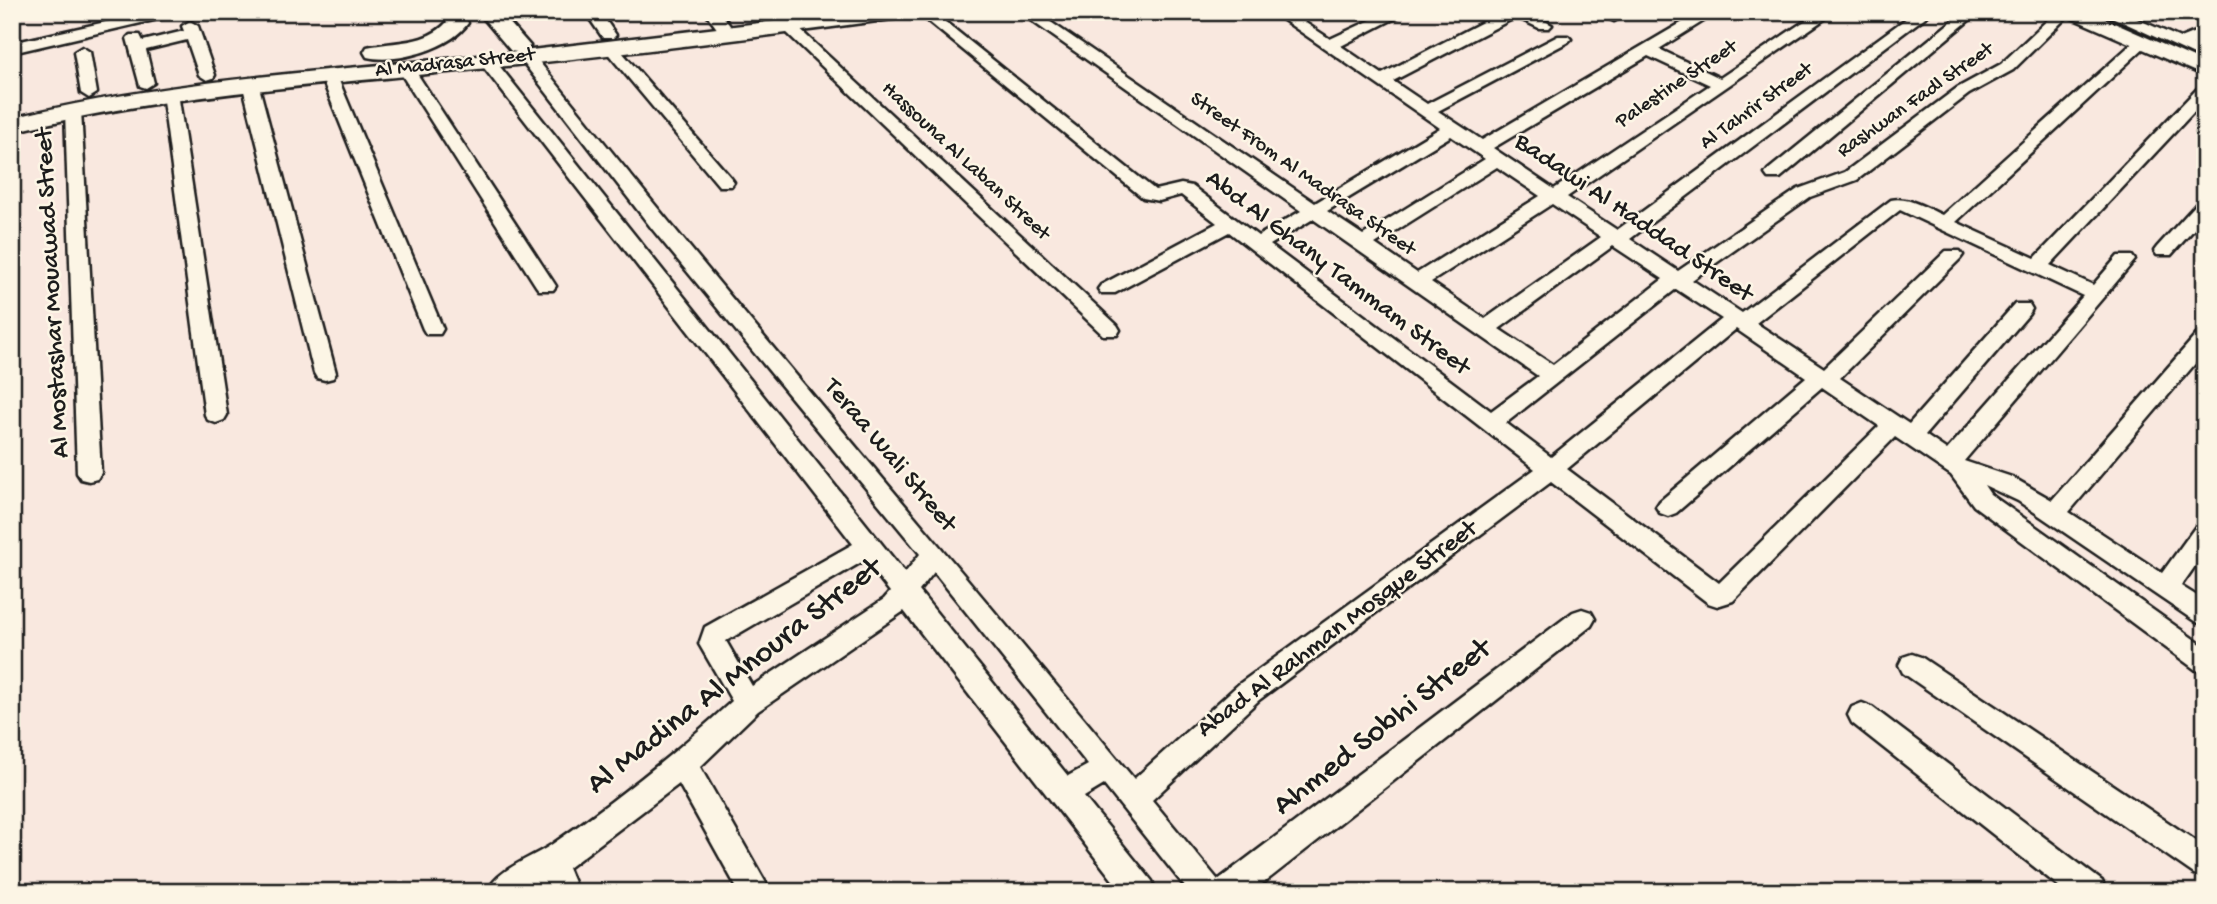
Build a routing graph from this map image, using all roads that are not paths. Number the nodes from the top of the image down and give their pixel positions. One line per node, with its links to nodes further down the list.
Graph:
1 (81, 12): 23 (street)
2 (454, 12): 36 (main road)
3 (488, 12): 32 (main road, Teraa Wali Street)
4 (592, 12): 26 (street)
5 (900, 12): 19 (main road, Al Madrasa Street)
6 (924, 12): 59 (street, Abd Al Ghany Tammam Street)
7 (1026, 12): 57 (street, Street From Al Madrasa Street)
8 (1279, 12): 29 (street, Badawi Al Haddad Street)
9 (1400, 12): 29 (street)
10 (1515, 12): 21 (street); 41 (street)
11 (1711, 12): 31 (street)
12 (1828, 12): 44 (street, Palestine Street)
13 (1925, 12): 60 (street, Al Tahrir Street)
14 (1972, 12): 53 (street)
15 (2065, 12): 67 (street, Rashwan Fadl Street)
16 (2073, 12): 27 (street)
17 (2108, 12): 28 (street)
18 (168, 13): 23 (street)
19 (800, 16): 20 (main road, Al Madrasa Street); 76 (street, Hassouna Al Laban Street)
20 (720, 23): 26 (main road, Al Madrasa Street)
21 (1544, 25)
22 (191, 30): 39 (street); 42 (street)
23 (86, 32): 30 (street)
24 (2205, 32): 28 (street)
25 (1563, 38): 49 (street)
26 (609, 41): 32 (main road, Al Madrasa Street); 54 (street)
27 (2142, 42): 38 (street); 58 (street)
28 (2181, 44): 34 (street)
29 (1329, 46): 41 (street, Badawi Al Haddad Street)
30 (12, 48)
31 (1647, 50): 44 (street); 52 (street)
32 (523, 51): 35 (main road, Al Madrasa Street); 36 (main road, Al Madrasa Street); 91 (street, Teraa Wali Street)
33 (82, 52): 46 (street)
34 (2205, 55)
35 (487, 61): 37 (main road, Al Madrasa Street); 90 (street)
36 (292, 66): 39 (main road, Al Madrasa Street)
37 (406, 69): 40 (main road, Al Madrasa Street); 69 (street)
38 (2205, 70)
39 (207, 75): 42 (main road, Al Madrasa Street)
40 (329, 76): 43 (main road, Al Madrasa Street); 74 (street)
41 (1381, 81): 49 (street, Badawi Al Haddad Street)
42 (146, 83): 46 (main road, Al Madrasa Street)
43 (250, 83): 47 (main road, Al Madrasa Street); 78 (street)
44 (1719, 83): 55 (street, Palestine Street)
45 (2205, 90): 66 (street)
46 (89, 93): 50 (main road, Al Madrasa Street)
47 (170, 93): 48 (main road, Al Madrasa Street); 81 (street)
48 (73, 110): 50 (main road, Al Madrasa Street); 86 (street, Al Mostashar Mouawad Street)
49 (1426, 111): 51 (street, Badawi Al Haddad Street)
50 (17, 117)
51 (1452, 128): 52 (street, Badawi Al Haddad Street); 57 (street)
52 (1489, 154): 55 (street, Badawi Al Haddad Street); 61 (street)
53 (1774, 174)
54 (725, 182)
55 (1553, 196): 60 (street, Badawi Al Haddad Street); 68 (street, Palestine Street)
56 (2205, 205): 63 (street)
57 (1314, 211): 61 (street, Street From Al Madrasa Street); 62 (street)
58 (1944, 223): 66 (street); 73 (street, Abad Al Rahman Mosque Street)
59 (1230, 224): 62 (street, Abd Al Ghany Tammam Street); 70 (street)
60 (1615, 238): 67 (street, Badawi Al Haddad Street); 75 (street, Al Tahrir Street)
61 (1362, 244): 68 (street, Street From Al Madrasa Street)
62 (1257, 245): 82 (street, Abd Al Ghany Tammam Street)
63 (2164, 251)
64 (1953, 255): 80 (street)
65 (2125, 260): 71 (street)
66 (2038, 267): 71 (street)
67 (1677, 280): 73 (street, Badawi Al Haddad Street); 79 (street)
68 (1417, 282): 75 (street, Street From Al Madrasa Street)
69 (545, 286)
70 (1108, 289)
71 (2096, 294): 84 (street)
72 (2022, 309): 83 (street)
73 (1739, 321): 80 (street, Badawi Al Haddad Street); 85 (street, Abad Al Rahman Mosque Street)
74 (433, 329)
75 (1485, 329): 79 (street, Street From Al Madrasa Street)
76 (1110, 330)
77 (2205, 338): 88 (street)
78 (325, 373)
79 (1553, 376): 82 (street)
80 (1823, 378): 83 (street, Badawi Al Haddad Street); 87 (street)
81 (216, 415)
82 (1490, 423): 85 (street, Abd Al Ghany Tammam Street)
83 (1902, 431): 84 (street, Badawi Al Haddad Street); 85 (street, Abd Al Ghany Tammam Street)
84 (1954, 466): 88 (street); 96 (street)
85 (1551, 470): 103 (street, Abad Al Rahman Mosque Street)
86 (89, 473)
87 (1668, 507)
88 (2054, 514): 92 (street)
89 (2205, 533): 92 (street)
90 (870, 546): 93 (street); 98 (street)
91 (934, 554): 93 (street, Al Madina Al Mnoura Street); 101 (street, Teraa Wali Street)
92 (2165, 588): 94 (street)
93 (906, 590): 98 (street, Al Madina Al Mnoura Street); 102 (street)
94 (2202, 612)
95 (1582, 619): 111 (street, Ahmed Sobhi Street)
96 (2205, 662)
97 (1912, 665): 105 (street)
98 (748, 703): 100 (street, Al Madina Al Mnoura Street)
99 (1862, 715): 112 (street)
100 (683, 764): 104 (street, Al Madina Al Mnoura Street); 108 (street)
101 (1108, 768): 102 (street); 103 (street, Teraa Wali Street)
102 (1065, 794): 109 (street)
103 (1133, 799): 110 (street, Teraa Wali Street)
104 (550, 863): 106 (street, Al Madina Al Mnoura Street); 107 (street)
105 (2205, 864)
106 (502, 892)
107 (563, 892)
108 (756, 892)
109 (1141, 892)
110 (1208, 892)
111 (1227, 892)
112 (2091, 892)

